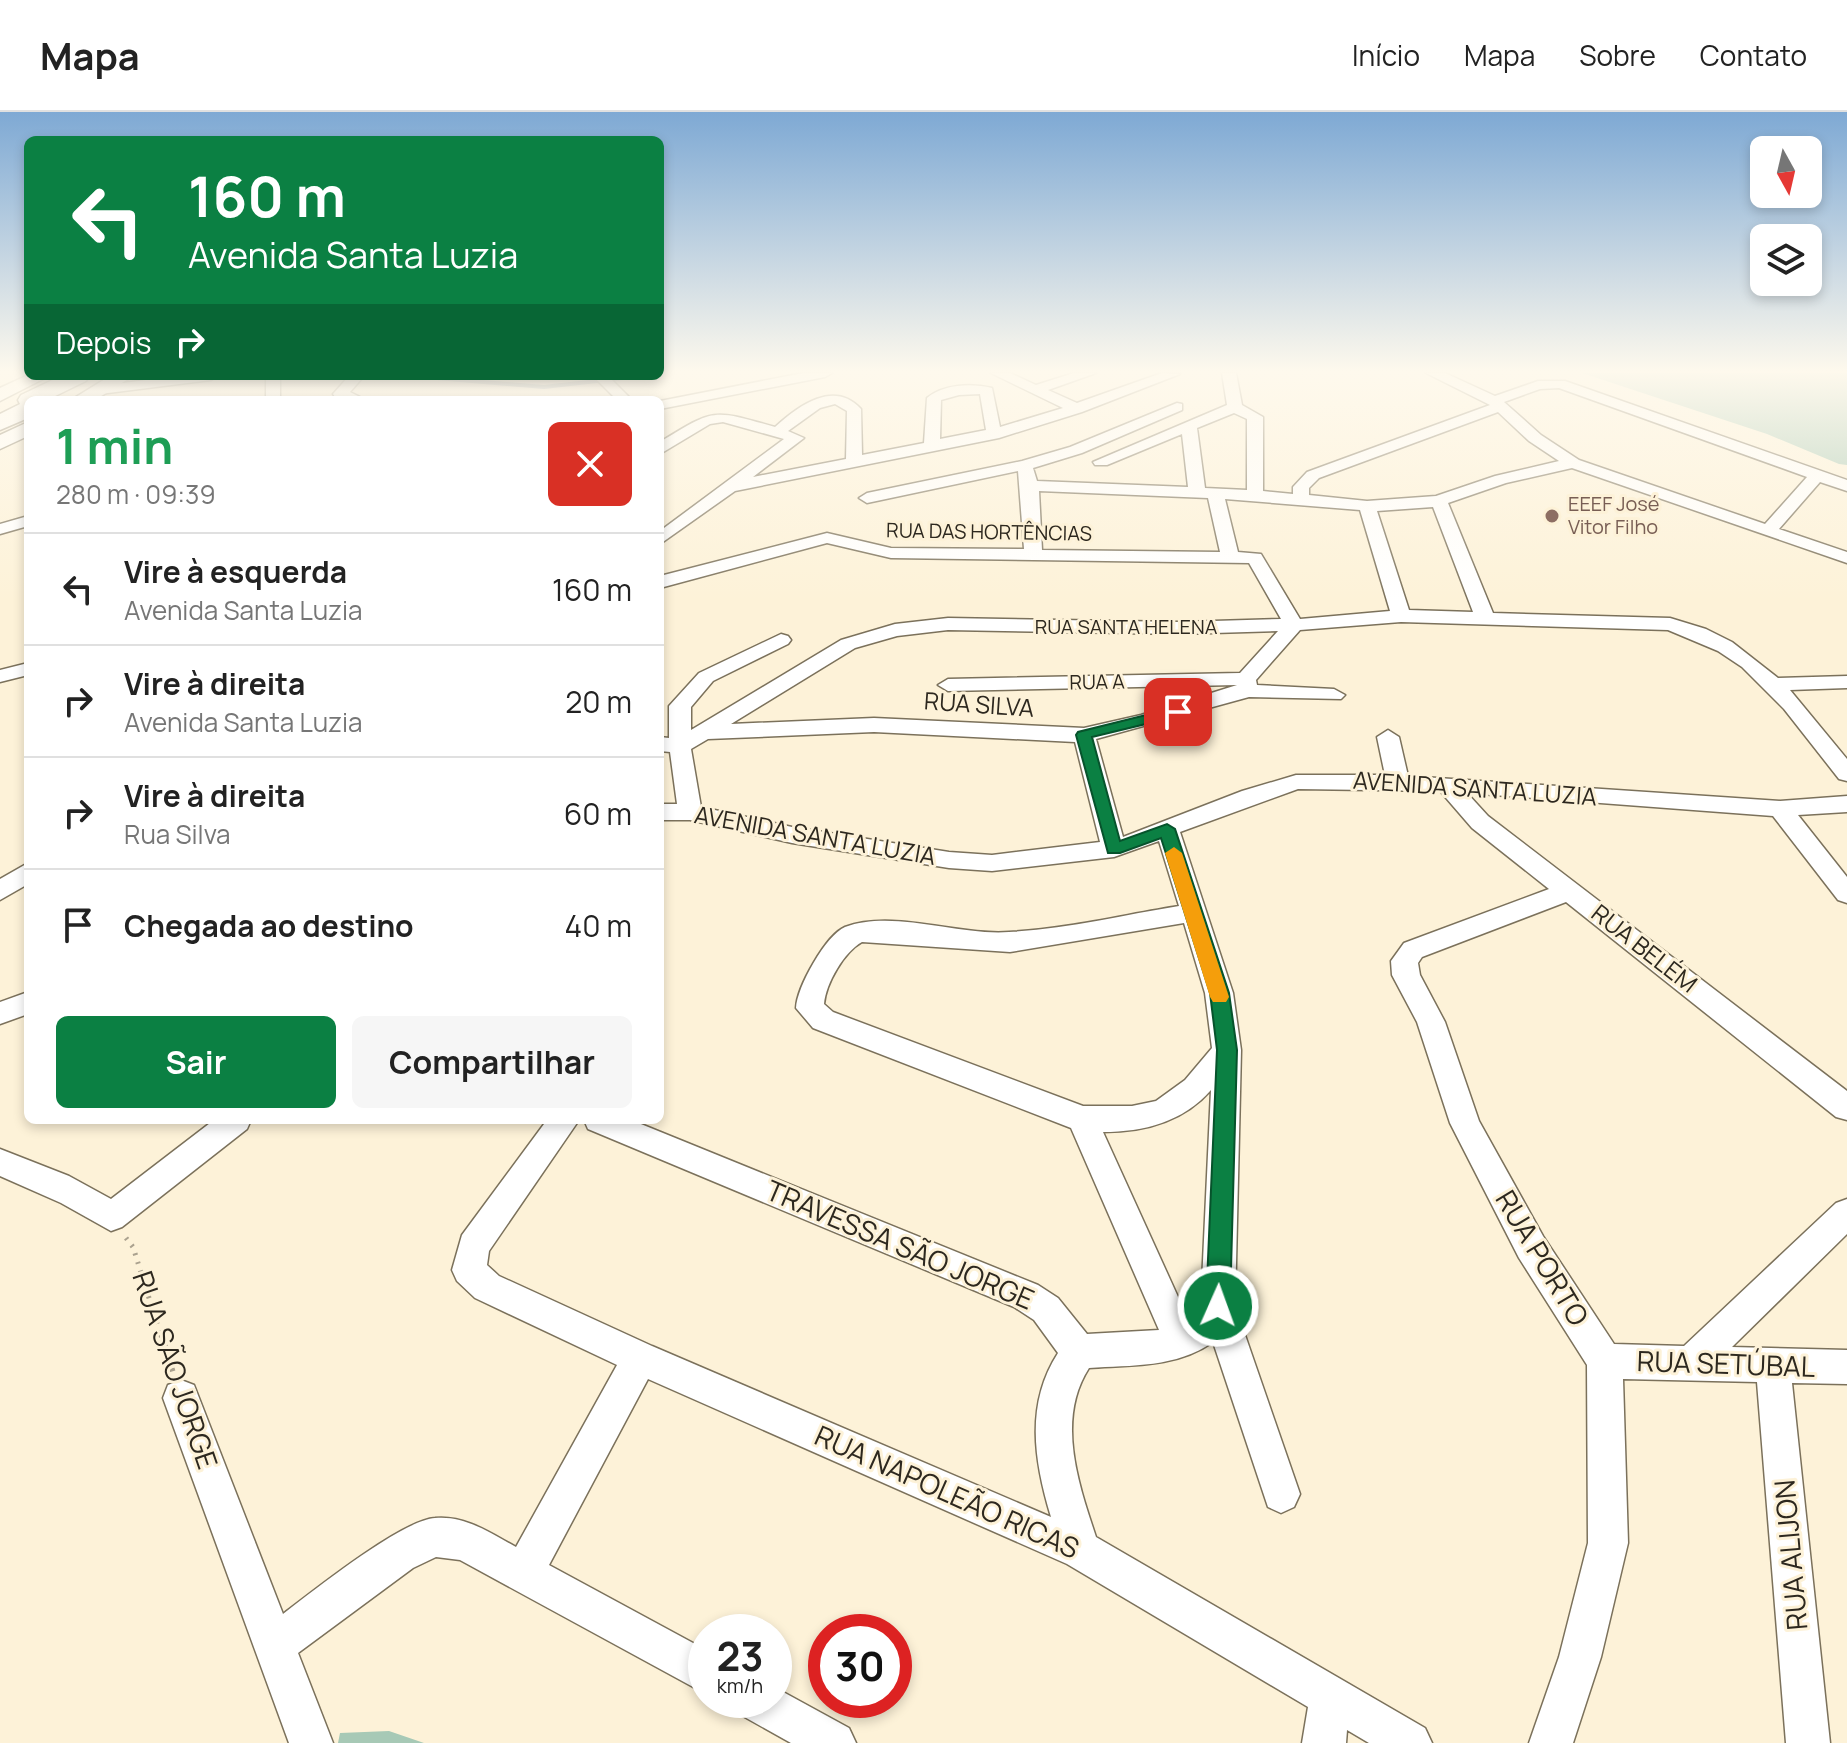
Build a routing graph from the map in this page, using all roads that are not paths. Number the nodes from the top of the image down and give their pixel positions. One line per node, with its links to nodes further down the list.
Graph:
1 (781, 449): 18 (street)
2 (854, 449): 13 (street)
3 (927, 449): 13 (street)
4 (1132, 449): 11 (street)
5 (1195, 449): 20 (street)
6 (1255, 449): 21 (street)
7 (1379, 449): 23 (street)
8 (1552, 449): 12 (street)
9 (1740, 449): 15 (street)
10 (1076, 450): 11 (street); 14 (street)
11 (1101, 462): 19 (street)
12 (1573, 463): 24 (street); 30 (street)
13 (854, 464): 18 (street)
14 (1025, 465): 16 (street); 22 (street)
15 (1817, 476): 17 (street); 30 (street)
16 (1030, 486): 19 (street); 32 (street)
17 (1847, 486)
18 (731, 487): 31 (street)
19 (1129, 489): 20 (street)
20 (1206, 493): 21 (street); 33 (street)
21 (1255, 495): 23 (street)
22 (867, 498)
23 (1301, 498): 26 (street)
24 (1439, 501): 26 (street); 37 (street)
25 (24, 506): 27 (street)
26 (1367, 506): 36 (street)
27 (0, 513)
28 (24, 522): 29 (street)
29 (0, 529)
30 (1767, 532): 34 (street)
31 (664, 536)
32 (1033, 555): 33 (street, RUA DAS HORTÊNCIAS); 35 (street, RUA DAS HORTÊNCIAS)
33 (1230, 556): 38 (street)
34 (1847, 558)
35 (664, 581)
36 (1401, 616): 37 (street, RUA SANTA HELENA); 38 (street, RUA SANTA HELENA)
37 (1485, 618): 43 (street, RUA SANTA HELENA)
38 (1294, 625): 45 (street); 47 (street, RUA SANTA HELENA)
39 (781, 640): 50 (street)
40 (24, 670): 41 (street)
41 (0, 676)
42 (1847, 682): 43 (street)
43 (1773, 684): 51 (street, RUA SANTA HELENA)
44 (948, 685): 45 (street, RUA A)
45 (1247, 685): 46 (street, RUA SILVA); 48 (street, RUA SILVA)
46 (1334, 695)
47 (702, 732): 48 (street, RUA SILVA); 50 (street, RUA SANTA HELENA)
48 (1084, 735): 59 (street)
49 (1388, 737): 52 (street)
50 (670, 745): 57 (street)
51 (1847, 774)
52 (1398, 783): 53 (street, AVENIDA SANTA LUZIA); 58 (street, AVENIDA SANTA LUZIA)
53 (1446, 784): 55 (street, AVENIDA SANTA LUZIA); 62 (street, RUA BELÉM)
54 (1847, 804): 55 (street, AVENIDA SANTA LUZIA)
55 (1780, 809): 63 (street)
56 (664, 812): 57 (street, AVENIDA SANTA LUZIA)
57 (690, 812): 59 (street, AVENIDA SANTA LUZIA)
58 (1167, 829): 59 (street, AVENIDA SANTA LUZIA); 64 (street)
59 (1114, 849)
60 (24, 875): 61 (street)
61 (0, 891)
62 (1570, 891): 68 (street, RUA BELÉM); 79 (street, RUA PORTO)
63 (1847, 894)
64 (1191, 913): 67 (street); 69 (street)
65 (24, 1004): 66 (street)
66 (0, 1013)
67 (1227, 1050): 69 (street); 75 (street)
68 (1847, 1108)
69 (1082, 1119): 76 (street)
70 (231, 1124): 73 (street)
71 (561, 1124): 78 (street, RUA NAPOLEÃO RICAS)
72 (609, 1124): 77 (street, TRAVESSA SÃO JORGE)
73 (0, 1162)
74 (1847, 1213): 80 (street)
75 (1218, 1306): 76 (street); 84 (street)
76 (1181, 1341): 77 (street)
77 (1079, 1352): 85 (street)
78 (640, 1358): 85 (street, RUA NAPOLEÃO RICAS); 86 (street)
79 (1605, 1361): 80 (street, RUA SETÚBAL); 95 (street)
80 (1692, 1362): 81 (street, RUA SETÚBAL)
81 (1773, 1367): 82 (street, RUA SETÚBAL); 96 (street, RUA ALIJON)
82 (1847, 1367)
83 (181, 1398): 87 (street, RUA SÃO JORGE)
84 (1281, 1494)
85 (1081, 1550): 89 (street, RUA NAPOLEÃO RICAS)
86 (524, 1573): 87 (street); 88 (street)
87 (275, 1644): 91 (street, RUA SÃO JORGE)
88 (688, 1663)
89 (1331, 1696): 93 (street); 94 (street, RUA NAPOLEÃO RICAS)
90 (789, 1718): 92 (street)
91 (311, 1743)
92 (834, 1743)
93 (1324, 1743)
94 (1410, 1743)
95 (1551, 1743)
96 (1808, 1743)

